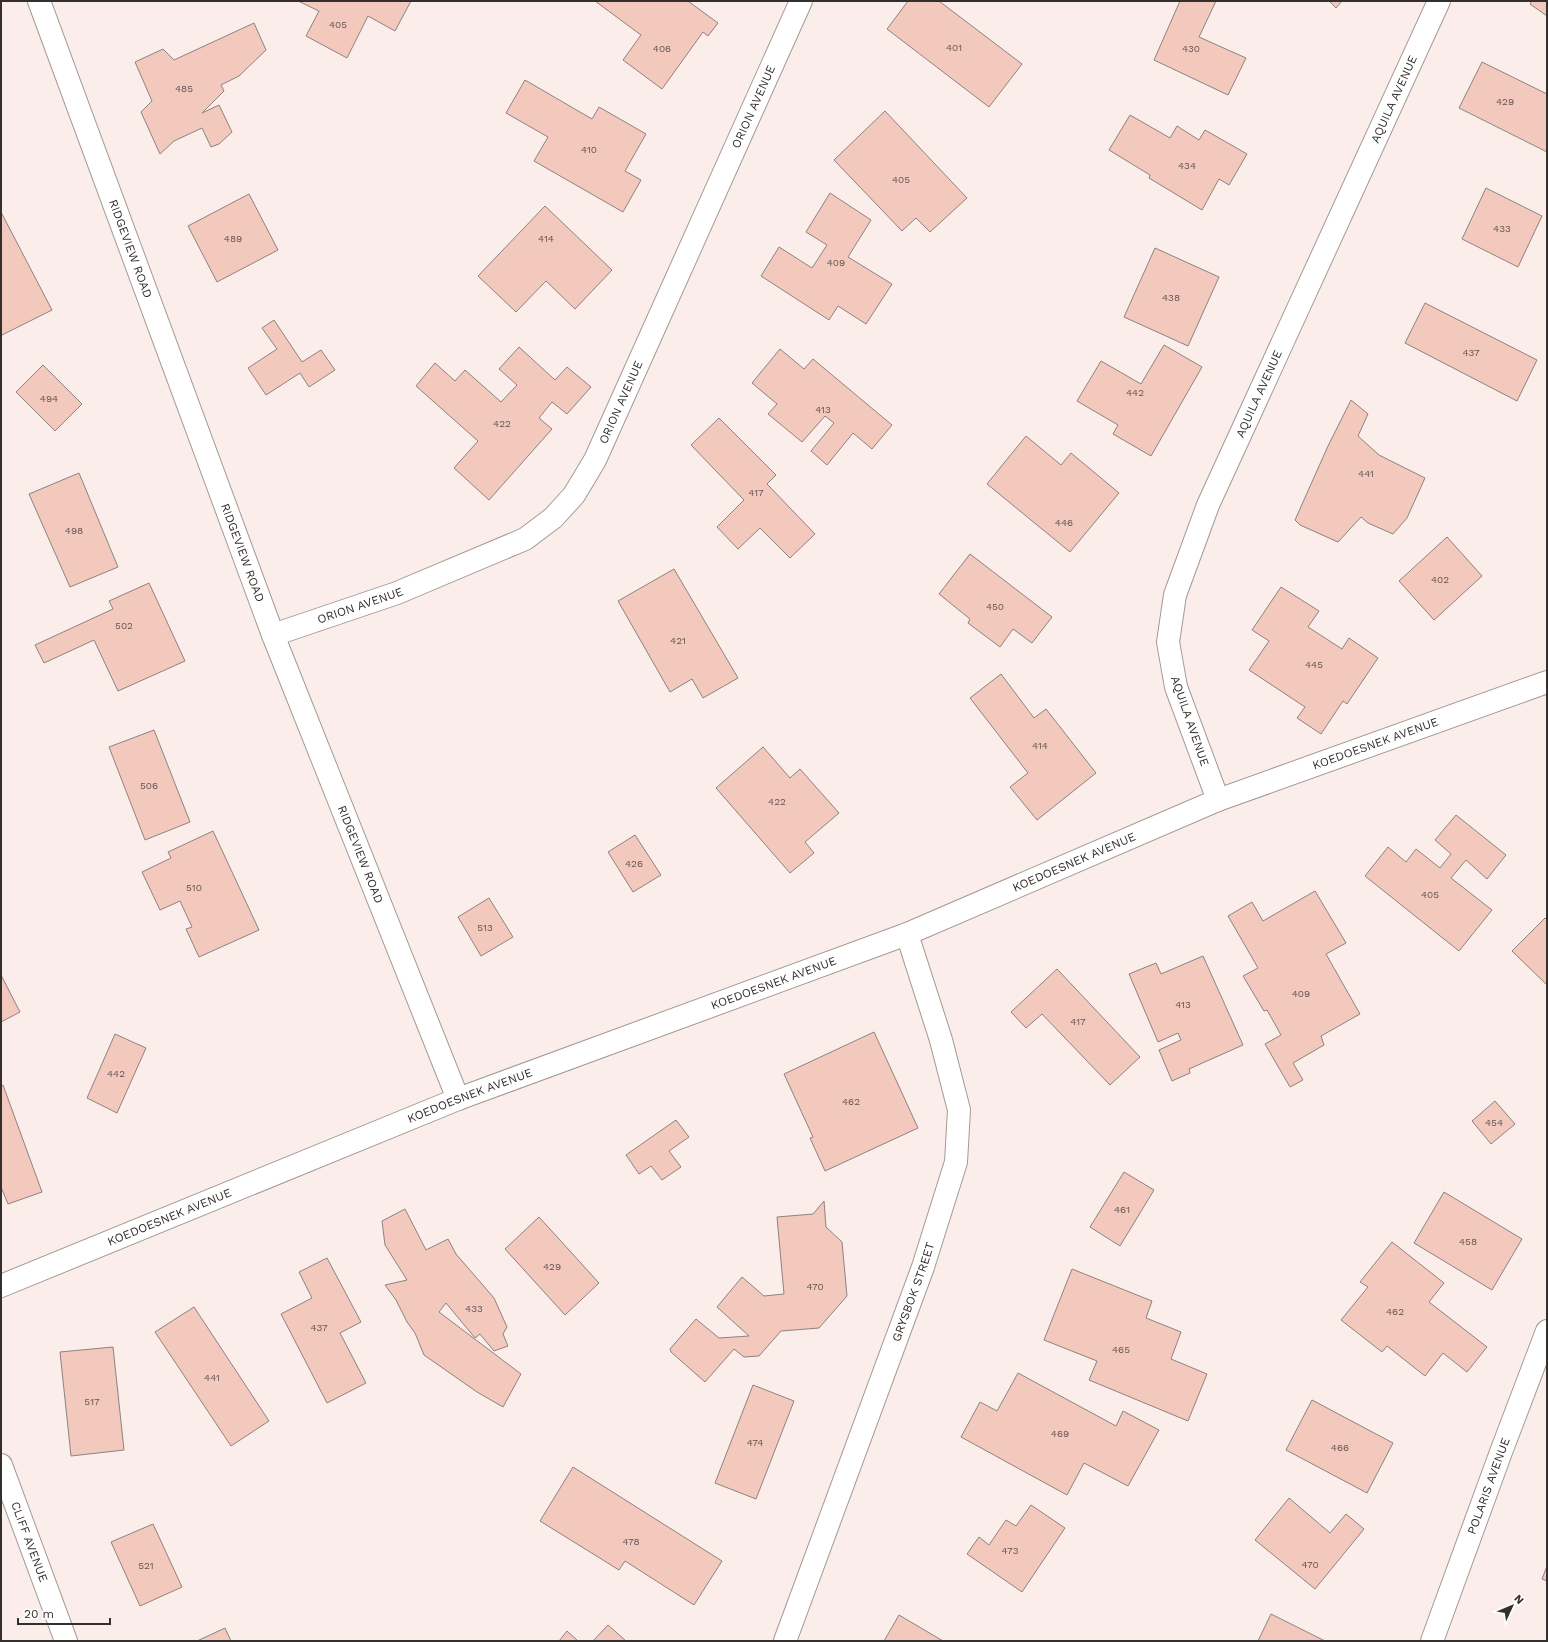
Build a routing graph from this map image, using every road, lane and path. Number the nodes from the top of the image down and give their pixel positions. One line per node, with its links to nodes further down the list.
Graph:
1 (800, 1): 4 (street, ORION AVENUE)
2 (1439, 1): 6 (street, AQUILA AVENUE)
3 (45, 3): 4 (street, RIDGEVIEW ROAD)
4 (273, 636): 8 (street, RIDGEVIEW ROAD)
5 (1547, 682): 6 (street, KOEDOESNEK AVENUE)
6 (1218, 800): 7 (street, KOEDOESNEK AVENUE)
7 (907, 934): 8 (street, KOEDOESNEK AVENUE); 13 (street, GRYSBOK STREET)
8 (458, 1100): 9 (street, KOEDOESNEK AVENUE)
9 (1, 1286)
10 (1547, 1331): 14 (street, POLARIS AVENUE)
11 (1, 1465): 12 (street, CLIFF AVENUE)
12 (66, 1641)
13 (785, 1641)
14 (1432, 1641)

